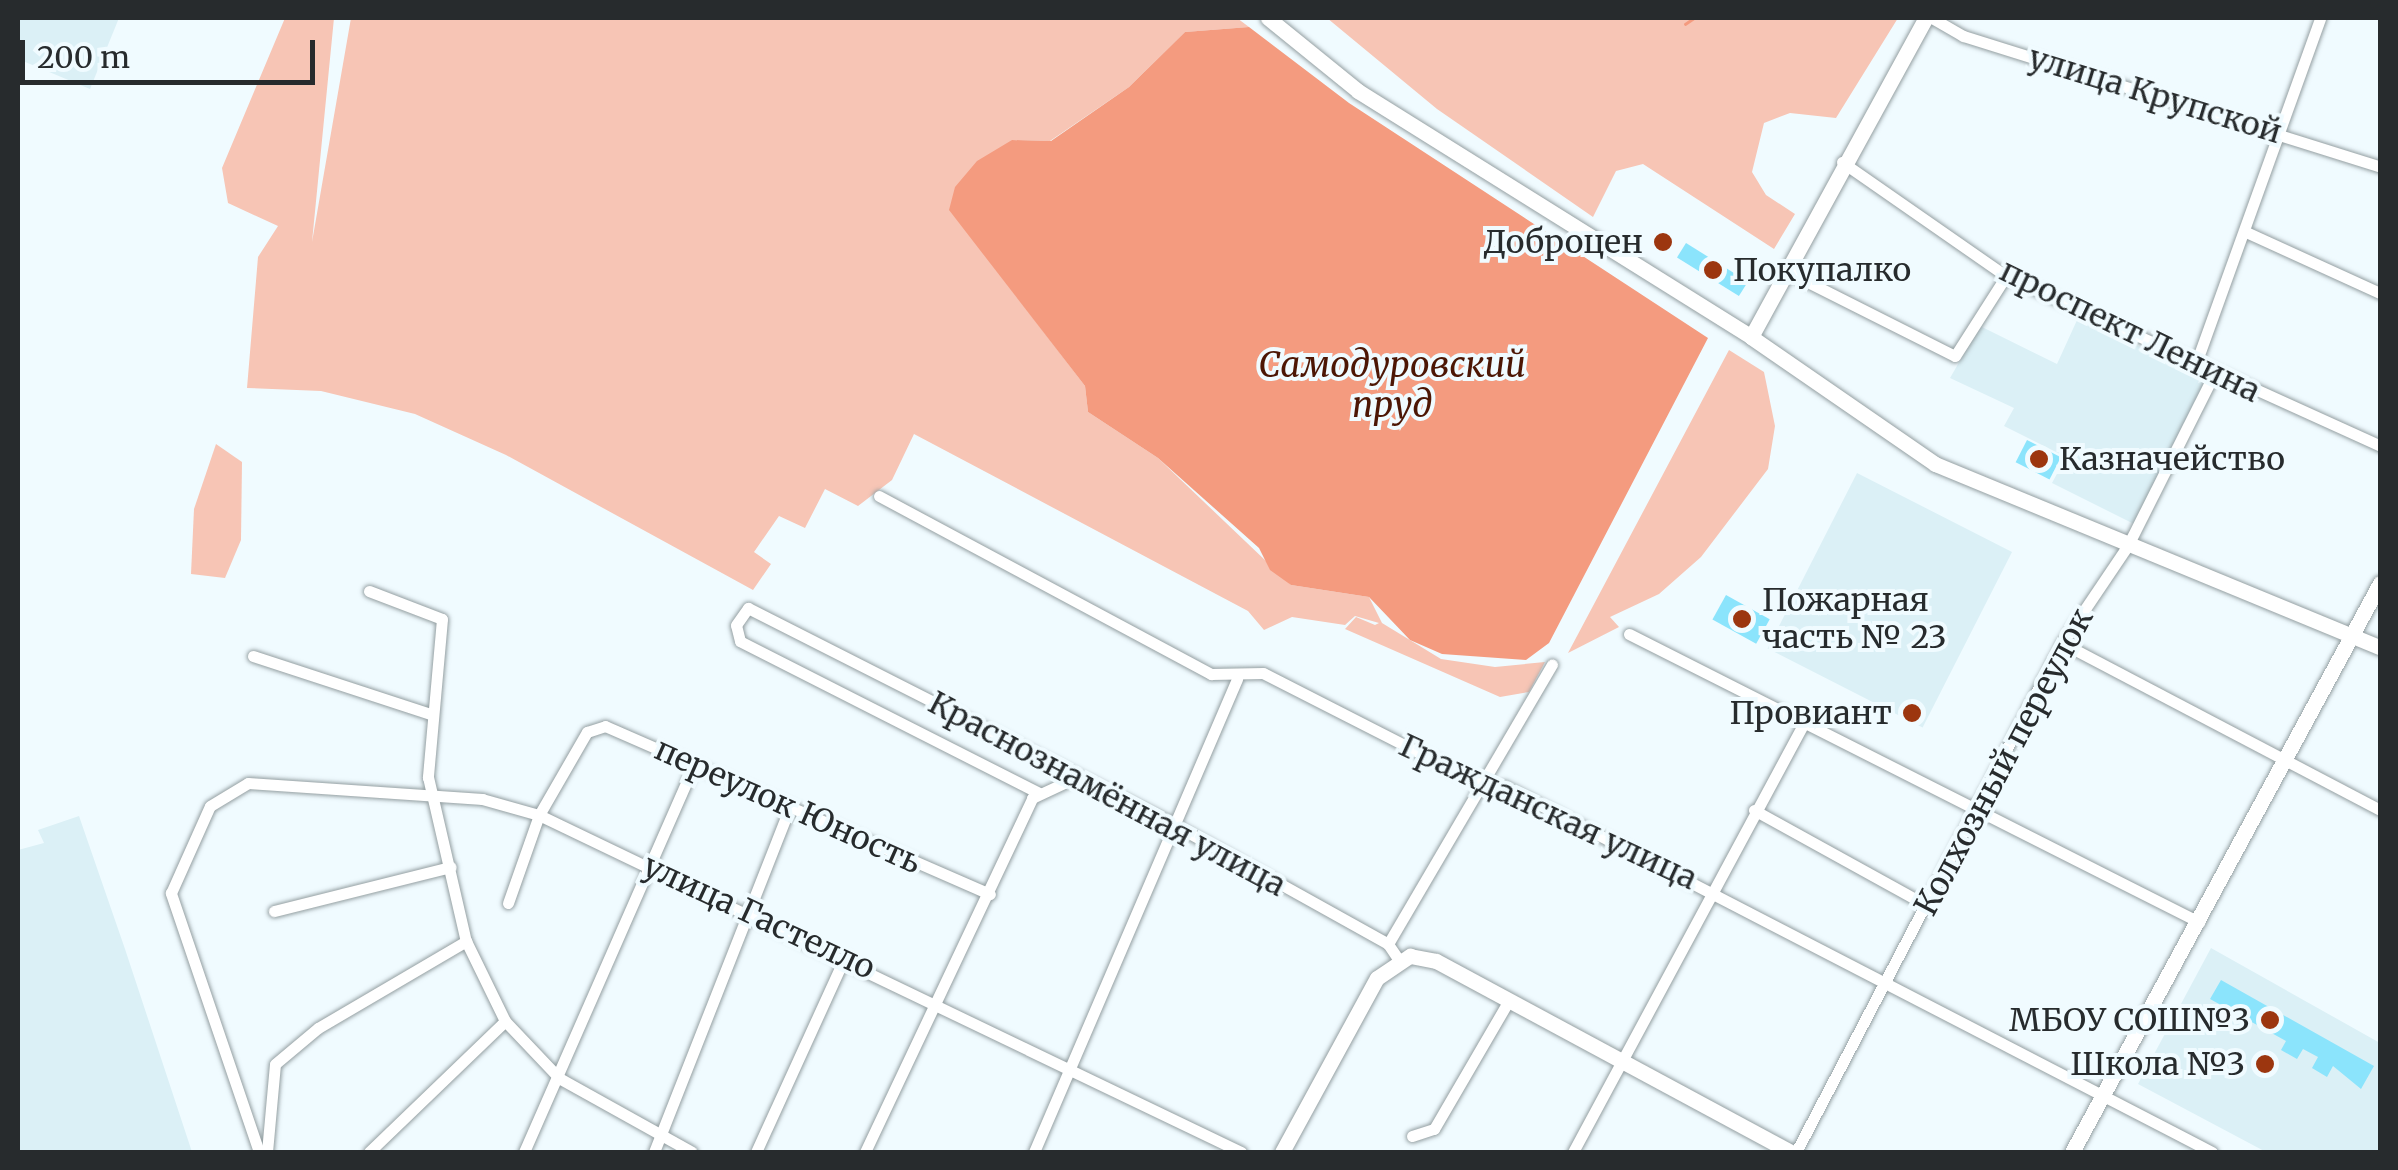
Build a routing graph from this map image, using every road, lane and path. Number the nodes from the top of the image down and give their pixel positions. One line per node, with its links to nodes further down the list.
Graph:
1 (1268, 18): 11 (main road)
2 (1929, 18): 4 (street, улица Крупской); 5 (main road)
3 (2319, 18): 4 (street)
4 (2280, 134): 6 (street, улица Крупской); 7 (street)
5 (1842, 162): 8 (main road); 9 (street, проспект Ленина)
6 (2380, 166)
7 (2246, 232): 10 (street); 12 (street)
8 (1784, 270): 9 (street); 11 (main road)
9 (2006, 276): 12 (street, проспект Ленина)
10 (2380, 292)
11 (1751, 336): 16 (main road)
12 (2196, 366): 13 (street, проспект Ленина)
13 (2214, 374): 14 (street, проспект Ленина); 16 (street, Колхозный переулок)
14 (2380, 446)
15 (879, 496): 25 (street, Гражданская улица)
16 (2128, 545): 20 (main road); 21 (street, Колхозный переулок)
17 (2380, 583): 20 (main road)
18 (369, 591): 26 (street)
19 (1629, 634): 27 (street)
20 (2352, 636): 22 (main road); 28 (main road)
21 (2062, 642): 28 (street); 36 (street, Колхозный переулок)
22 (2380, 647)
23 (253, 656): 26 (street)
24 (1552, 664): 31 (street)
25 (1237, 678): 31 (street, Гражданская улица); 39 (street)
26 (433, 715): 33 (street)
27 (1804, 723): 35 (street); 36 (street)
28 (2286, 762): 37 (street); 48 (main road)
29 (694, 764): 34 (street, переулок Юность); 38 (street, переулок Юность); 40 (street)
30 (1077, 777): 32 (street); 32 (street, Краснознамённая улица); 39 (street, Краснознамённая улица)
31 (1485, 786): 42 (street, Гражданская улица); 50 (street)
32 (1039, 793): 43 (street)
33 (436, 800): 38 (street, улица Гастелло); 41 (street); 63 (street, улица Гастелло)
34 (790, 808): 43 (street, переулок Юность); 46 (street)
35 (1754, 810): 42 (street); 45 (street)
36 (1974, 810): 45 (street, Колхозный переулок); 48 (street)
37 (2380, 810)
38 (539, 815): 40 (street, улица Гастелло); 44 (street)
39 (1171, 823): 50 (street, Краснознамённая улица); 58 (street)
40 (650, 865): 46 (street, улица Гастелло); 59 (street)
41 (451, 867): 47 (street); 49 (street)
42 (1710, 888): 53 (street, Гражданская улица); 57 (street)
43 (990, 894): 54 (street)
44 (508, 903)
45 (1926, 905): 53 (street, Колхозный переулок)
46 (746, 910): 51 (street, улица Гастелло); 62 (street)
47 (274, 911)
48 (2199, 922): 60 (main road)
49 (466, 942): 56 (street); 64 (street)
50 (1388, 944): 52 (street, Краснознамённая улица)
51 (845, 957): 54 (street, улица Гастелло); 69 (street)
52 (1398, 959): 55 (main road); 73 (main road)
53 (1888, 982): 60 (street, Гражданская улица); 75 (street, Колхозный переулок)
54 (933, 998): 58 (street, улица Гастелло); 70 (street)
55 (1509, 1000): 57 (main road); 61 (street)
56 (505, 1022): 59 (street); 65 (street)
57 (1624, 1061): 74 (street); 75 (main road)
58 (1069, 1067): 71 (street); 72 (street, улица Гастелло)
59 (559, 1078): 62 (street); 66 (street)
60 (2102, 1096): 76 (main road); 77 (street, Гражданская улица)
61 (1412, 1136)
62 (660, 1138): 67 (street); 68 (street)
63 (259, 1152)
64 (267, 1152)
65 (369, 1152)
66 (524, 1152)
67 (654, 1152)
68 (692, 1152)
69 (756, 1152)
70 (865, 1152)
71 (1034, 1152)
72 (1242, 1152)
73 (1282, 1152)
74 (1573, 1152)
75 (1793, 1152)
76 (2072, 1152)
77 (2212, 1152)

